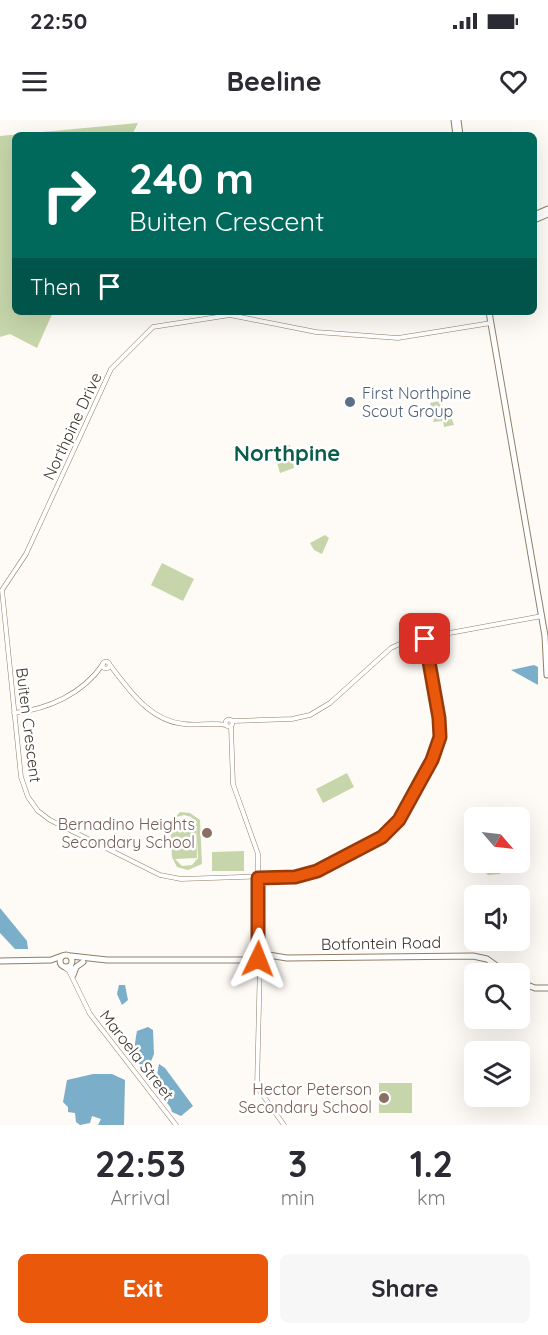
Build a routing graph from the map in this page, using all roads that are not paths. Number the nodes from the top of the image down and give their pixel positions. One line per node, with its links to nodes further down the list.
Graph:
1 (489, 315): 2 (main road)
2 (490, 323): 3 (street, Northpine Drive); 4 (main road)
3 (52, 496): 8 (street, Buiten Crescent)
4 (540, 616): 5 (street); 6 (main road)
5 (425, 637): 9 (street); 10 (street, Buiten Crescent)
6 (547, 675): 7 (main road)
7 (548, 682)
8 (14, 713): 9 (street); 10 (street, Buiten Crescent)
9 (229, 724): 10 (street)
10 (258, 878): 13 (street)
11 (62, 956): 12 (main road, Botfontein Road); 16 (main road); 20 (main road)
12 (71, 956): 14 (main road, Botfontein Road); 19 (main road)
13 (261, 959): 14 (main road, Botfontein Road); 18 (main road, Botfontein Road); 26 (street)
14 (107, 960): 17 (main road, Botfontein Road)
15 (0, 961): 16 (main road)
16 (27, 961): 20 (main road)
17 (83, 962): 19 (main road, Botfontein Road); 21 (main road)
18 (493, 963)
19 (72, 965): 20 (main road, Botfontein Road); 21 (street, Maroela Street)
20 (63, 966): 24 (street, Maroela Street)
21 (73, 975): 24 (street, Maroela Street)
22 (530, 986): 23 (main road)
23 (548, 988)
24 (81, 999): 25 (street, Maroela Street)
25 (176, 1125)
26 (284, 1125)

